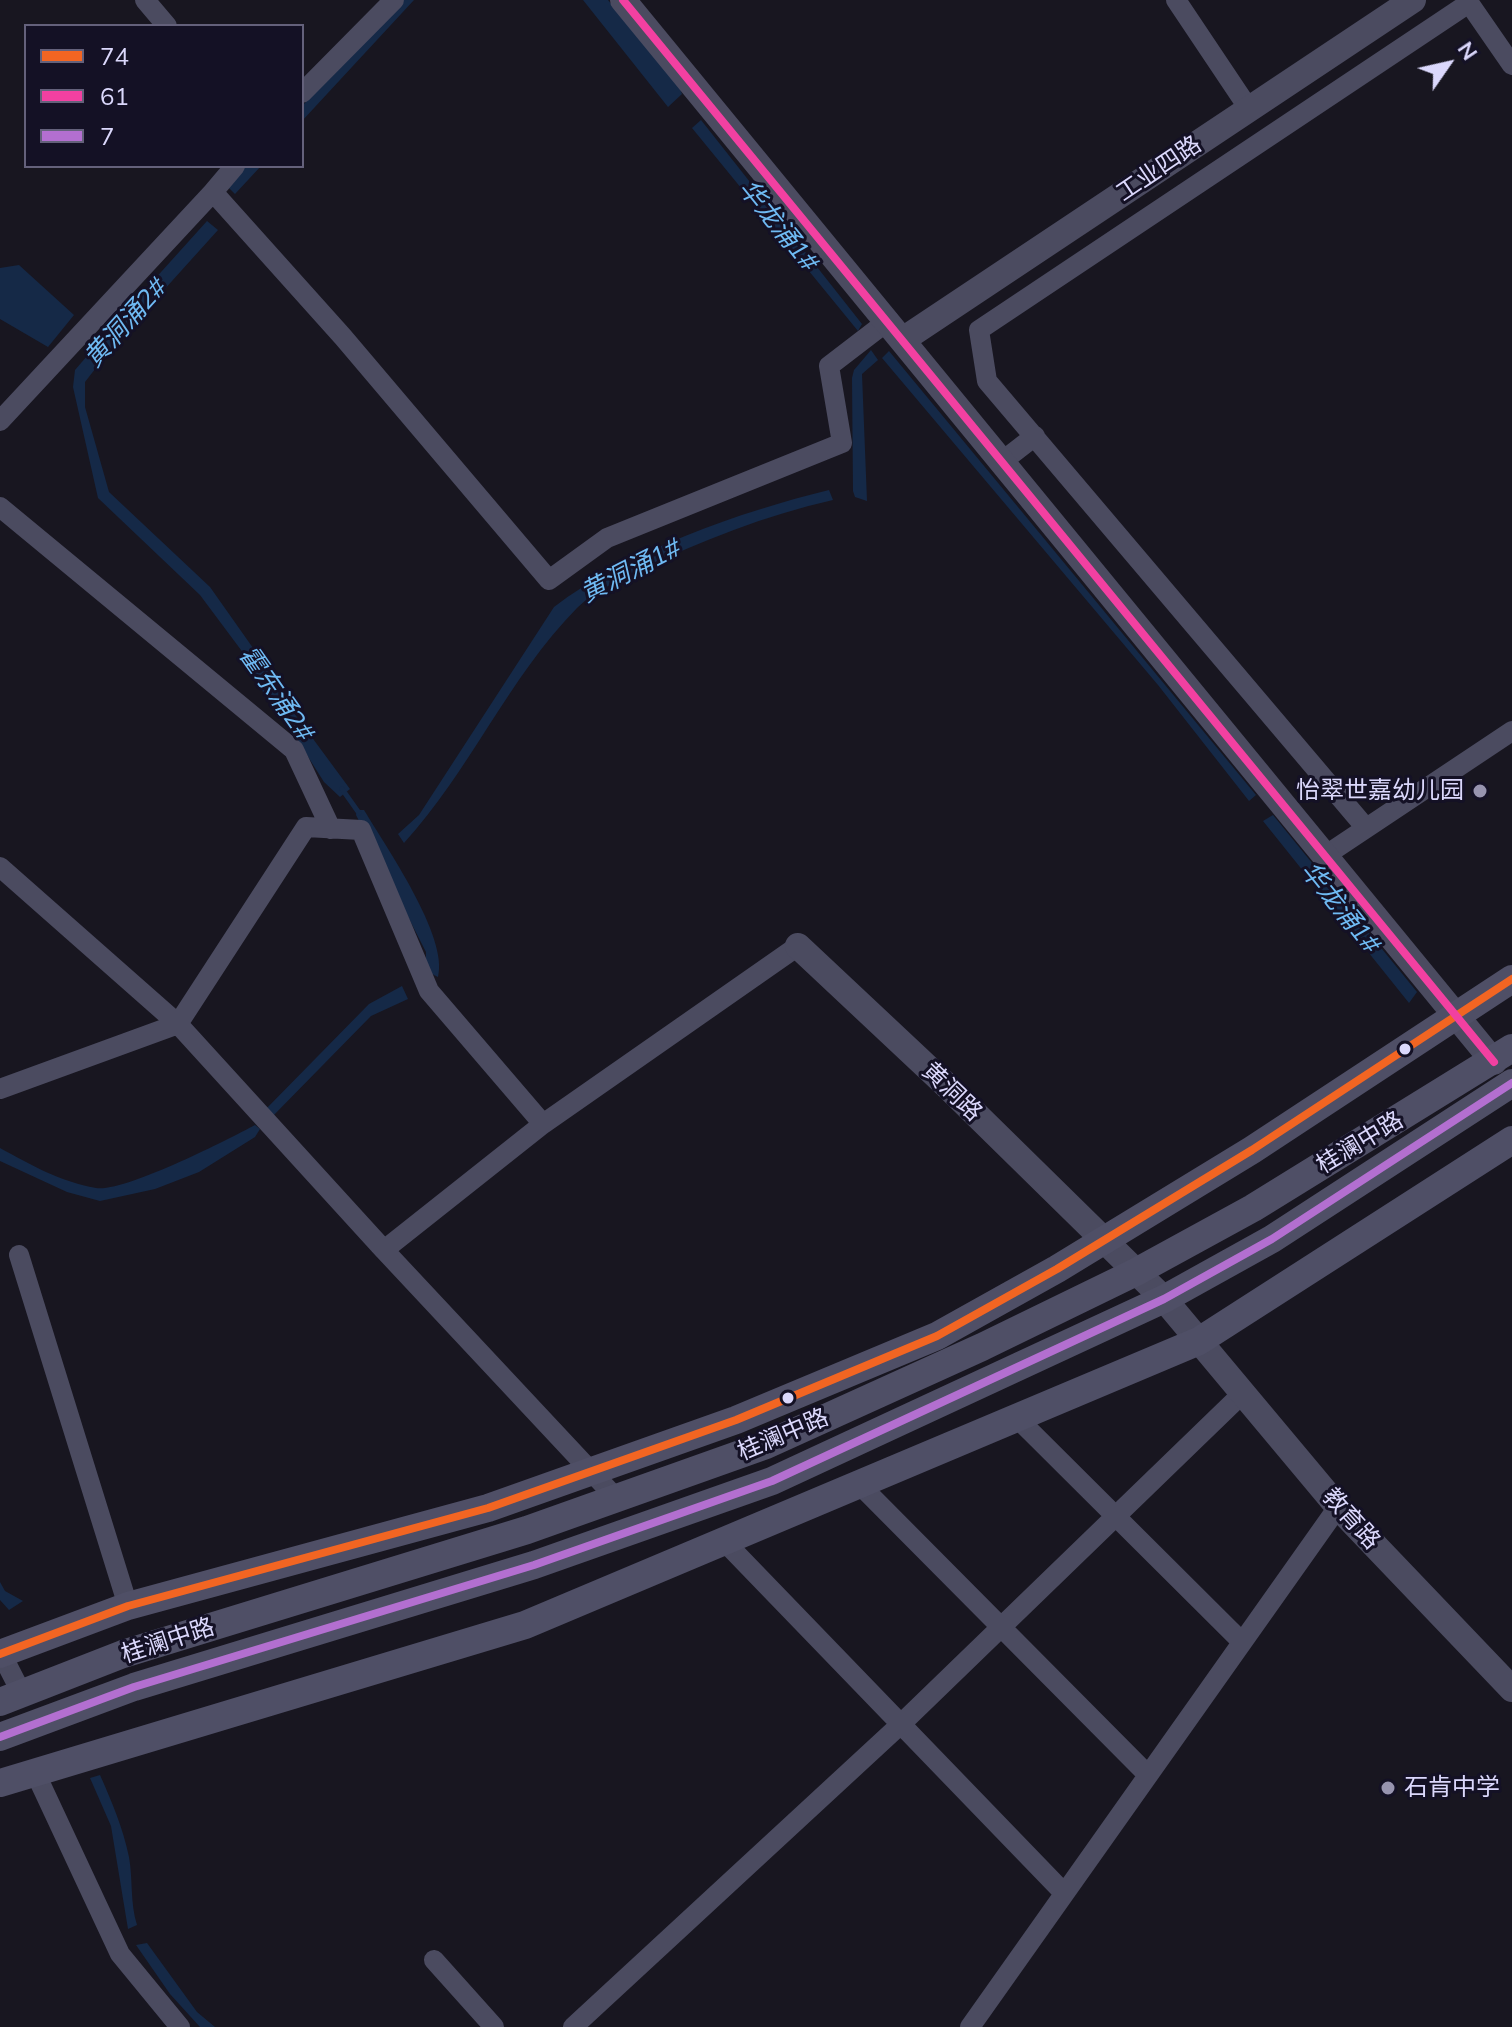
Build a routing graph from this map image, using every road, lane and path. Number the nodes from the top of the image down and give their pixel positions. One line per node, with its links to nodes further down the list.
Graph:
1 (145, 0): 7 (street)
2 (394, 0): 10 (street)
3 (623, 0): 16 (street)
4 (1176, 0): 12 (street)
5 (1413, 0): 9 (street, 工业四路)
6 (1468, 2): 8 (street); 11 (street)
7 (165, 24)
8 (1512, 65)
9 (1286, 84): 11 (street); 12 (street, 工业四路)
10 (304, 91)
11 (1305, 113): 13 (street)
12 (1242, 114): 13 (street); 16 (street, 工业四路)
13 (1253, 147): 18 (street)
14 (233, 168): 15 (street)
15 (213, 192): 16 (street); 17 (street)
16 (896, 329): 19 (street)
17 (0, 421)
18 (1035, 436): 19 (street); 22 (street)
19 (1004, 460): 24 (street)
20 (0, 507): 23 (street)
21 (1512, 731): 22 (street)
22 (1366, 828): 24 (street)
23 (331, 829): 29 (street); 33 (street)
24 (1326, 855): 28 (street)
25 (0, 867): 29 (street)
26 (798, 946): 33 (street); 35 (street, 黄洞路)
27 (1512, 979): 28 (main road)
28 (1458, 1015): 30 (street); 35 (main road)
29 (178, 1024): 32 (street); 36 (street)
30 (1503, 1055): 38 (main road, 桂澜中路)
31 (1512, 1083): 39 (main road, 桂澜中路)
32 (0, 1089)
33 (543, 1124): 36 (street)
34 (1512, 1140): 40 (main road)
35 (1104, 1240): 38 (street, 黄洞路); 43 (main road)
36 (384, 1250): 43 (street)
37 (19, 1255): 50 (street)
38 (1136, 1272): 39 (street, 黄洞路); 46 (main road, 桂澜中路)
39 (1164, 1299): 40 (street, 教育路); 44 (main road, 桂澜中路)
40 (1199, 1341): 41 (street, 教育路); 42 (main road)
41 (1243, 1393): 47 (street, 教育路); 48 (street)
42 (1017, 1418): 45 (main road); 48 (street)
43 (590, 1472): 46 (street); 50 (main road)
44 (791, 1472): 49 (main road); 57 (main road, 桂澜中路)
45 (859, 1484): 49 (main road); 51 (street)
46 (616, 1498): 55 (main road, 桂澜中路)
47 (1338, 1507): 52 (street); 54 (street, 教育路)
48 (1116, 1516): 51 (street); 52 (street)
49 (724, 1541): 56 (street); 59 (main road)
50 (128, 1606): 53 (main road)
51 (1001, 1627): 56 (street); 60 (street)
52 (1242, 1642): 60 (street)
53 (0, 1653): 55 (street)
54 (1507, 1674)
55 (11, 1698)
56 (901, 1724): 62 (street); 66 (street)
57 (0, 1737)
58 (0, 1762): 59 (main road)
59 (34, 1770): 61 (main road); 64 (street)
60 (1147, 1774): 62 (street)
61 (0, 1783)
62 (1063, 1892): 67 (street)
63 (434, 1960): 65 (street)
64 (180, 2027)
65 (494, 2027)
66 (573, 2027)
67 (970, 2027)

